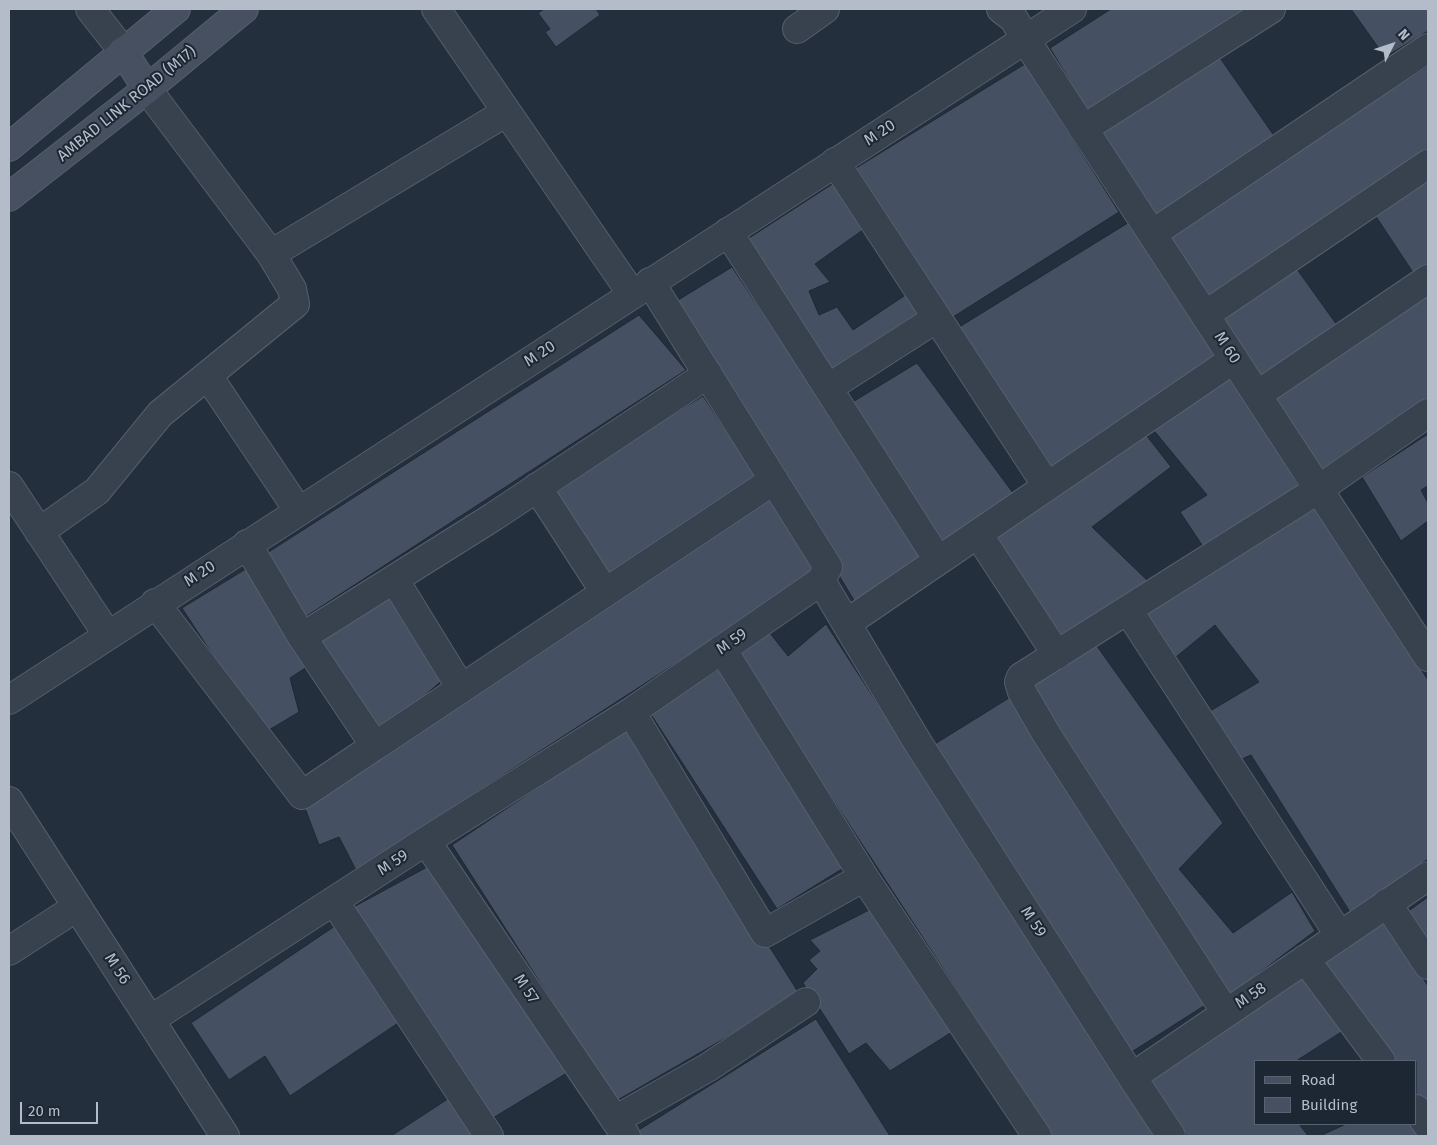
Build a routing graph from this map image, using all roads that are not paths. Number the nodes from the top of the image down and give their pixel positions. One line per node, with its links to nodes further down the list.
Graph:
1 (90, 9): 12 (street)
2 (176, 9): 12 (main road)
3 (244, 9): 13 (main road, AMBAD LINK ROAD (M17))
4 (436, 9): 14 (street)
5 (825, 9): 9 (street)
6 (1001, 9): 10 (street, M 60)
7 (1072, 9): 10 (street, M 20)
8 (1270, 9): 15 (street)
9 (797, 29)
10 (1025, 39): 15 (street, M 60); 17 (street, M 20)
11 (1428, 48): 21 (street)
12 (123, 51): 13 (main road); 16 (main road)
13 (148, 89): 19 (main road, AMBAD LINK ROAD (M17)); 22 (street)
14 (506, 113): 22 (street); 24 (street)
15 (1083, 129): 21 (street, M 60)
16 (9, 148)
17 (835, 162): 20 (street, M 20); 26 (street)
18 (1428, 164): 25 (street)
19 (9, 197)
20 (728, 232): 24 (street, M 20); 30 (street)
21 (1152, 234): 25 (street, M 60)
22 (271, 254): 29 (street)
23 (1428, 278): 31 (street)
24 (641, 288): 28 (street); 38 (street, M 20)
25 (1205, 315): 27 (street, M 60)
26 (937, 318): 30 (street); 34 (street)
27 (1234, 359): 31 (street, M 60); 34 (street)
28 (708, 374): 33 (street); 35 (street)
29 (208, 376): 38 (street); 39 (street)
30 (828, 388): 42 (street)
31 (1257, 395): 36 (street, M 60)
32 (1428, 413): 36 (street)
33 (774, 480): 44 (street); 45 (street)
34 (1047, 486): 40 (street)
35 (537, 487): 43 (street); 45 (street)
36 (1319, 489): 47 (street); 53 (street, M 60)
37 (11, 493): 39 (street)
38 (298, 510): 41 (street, M 20)
39 (39, 532): 49 (street)
40 (978, 534): 42 (street); 52 (street)
41 (247, 544): 46 (street, M 20); 50 (street)
42 (938, 560): 48 (street)
43 (394, 579): 50 (street); 54 (street)
44 (821, 581): 48 (street, M 59); 51 (street, M 59)
45 (605, 592): 54 (street)
46 (155, 603): 49 (street, M 20); 57 (street)
47 (1128, 610): 52 (street); 65 (street)
48 (847, 623): 73 (street, M 59)
49 (107, 634): 55 (street, M 20)
50 (302, 637): 57 (street)
51 (722, 649): 56 (street, M 59); 61 (street)
52 (1057, 655): 70 (street)
53 (1428, 657)
54 (461, 688): 57 (street)
55 (9, 700)
56 (631, 712): 59 (street, M 59); 61 (street)
57 (375, 746)
58 (9, 801): 64 (street, M 56)
59 (426, 841): 62 (street, M 59); 76 (street, M 57)
60 (1428, 876): 63 (street, M 58)
61 (864, 877): 79 (street)
62 (334, 901): 71 (street, M 59); 78 (street)
63 (1387, 903): 65 (street, M 58); 68 (street)
64 (77, 907): 66 (street); 71 (street, M 56)
65 (1340, 936): 67 (street, M 58)
66 (9, 951)
67 (1305, 959): 70 (street, M 58); 72 (street)
68 (1428, 965)
69 (806, 1002): 76 (street)
70 (1226, 1013): 73 (street, M 58)
71 (150, 1020): 77 (street, M 56)
72 (1380, 1060)
73 (1132, 1078): 80 (street)
74 (1417, 1110): 75 (street)
75 (1428, 1126)
76 (620, 1128)
77 (225, 1136)
78 (489, 1136)
79 (1038, 1136)
80 (1171, 1136)

